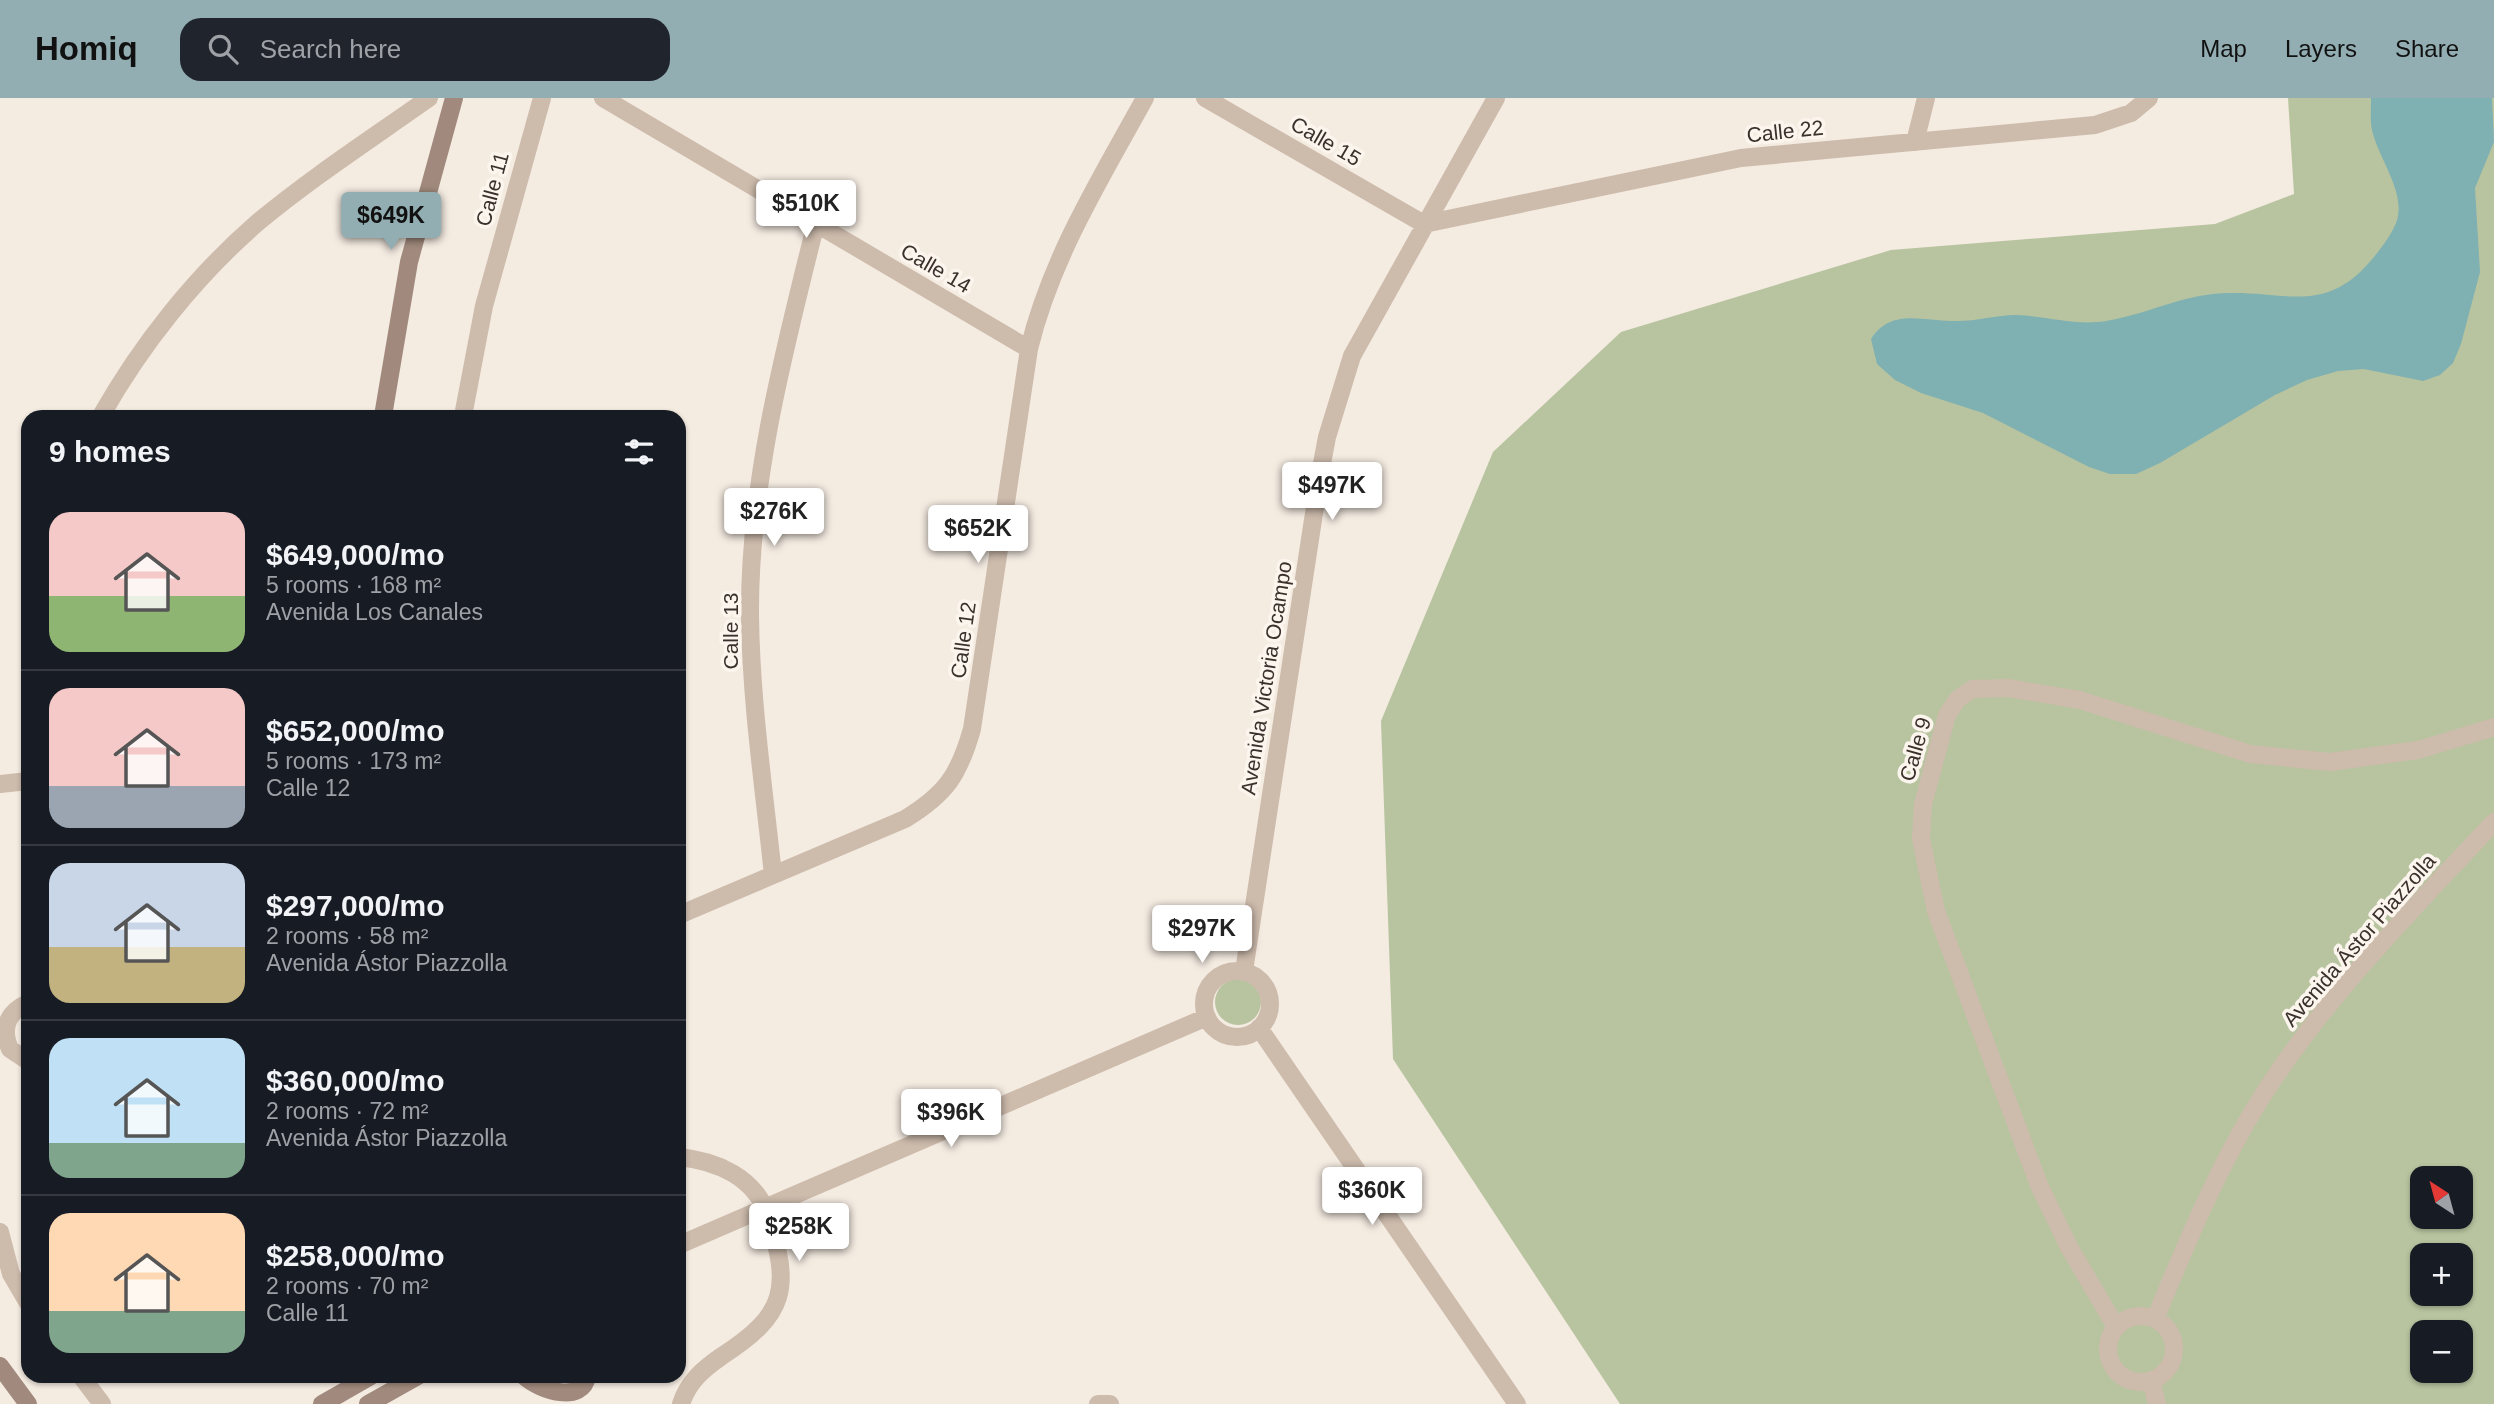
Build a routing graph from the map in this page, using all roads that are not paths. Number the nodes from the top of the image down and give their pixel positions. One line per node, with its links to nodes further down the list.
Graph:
1 (429, 98): 14 (street)
2 (454, 98): 15 (main road)
3 (542, 98): 16 (street, Calle 11)
4 (603, 98): 11 (street, Calle 14)
5 (1145, 98): 13 (street, Calle 12)
6 (1205, 98): 12 (street, Calle 15)
7 (1496, 98): 12 (street, Avenida Victoria Ocampo)
8 (1926, 98): 10 (street)
9 (2149, 98): 10 (street, Calle 22)
10 (1915, 142): 12 (street, Calle 22)
11 (816, 223): 13 (street, Calle 14); 21 (street, Calle 13)
12 (1424, 224): 23 (street, Avenida Victoria Ocampo)
13 (1030, 349): 21 (street, Calle 12)
14 (105, 410)
15 (384, 410)
16 (464, 410)
17 (2494, 727): 34 (street, Calle 9)
18 (21, 782): 19 (street)
19 (0, 784)
20 (2494, 822): 33 (street, Avenida Ástor Piazzolla)
21 (773, 875): 22 (street, Calle 12)
22 (686, 912)
23 (1244, 971): 25 (street); 26 (street)
24 (21, 1008): 27 (street)
25 (1207, 1017): 26 (street); 29 (street)
26 (1259, 1028): 50 (street)
27 (21, 1056)
28 (686, 1158): 29 (street)
29 (765, 1208): 31 (street); 47 (street)
30 (0, 1232): 32 (street)
31 (686, 1242)
32 (20, 1272)
33 (2155, 1319): 34 (street); 36 (street)
34 (2116, 1327): 36 (street)
35 (0, 1366): 43 (main road)
36 (2151, 1380): 51 (street)
37 (86, 1383): 44 (street)
38 (359, 1383): 45 (main road)
39 (406, 1383): 46 (main road)
40 (534, 1383): 42 (main road)
41 (584, 1383): 42 (main road)
42 (573, 1400)
43 (28, 1404)
44 (102, 1404)
45 (322, 1404)
46 (368, 1404)
47 (681, 1404)
48 (1098, 1404): 49 (street)
49 (1110, 1404)
50 (1517, 1404)
51 (2157, 1404)

